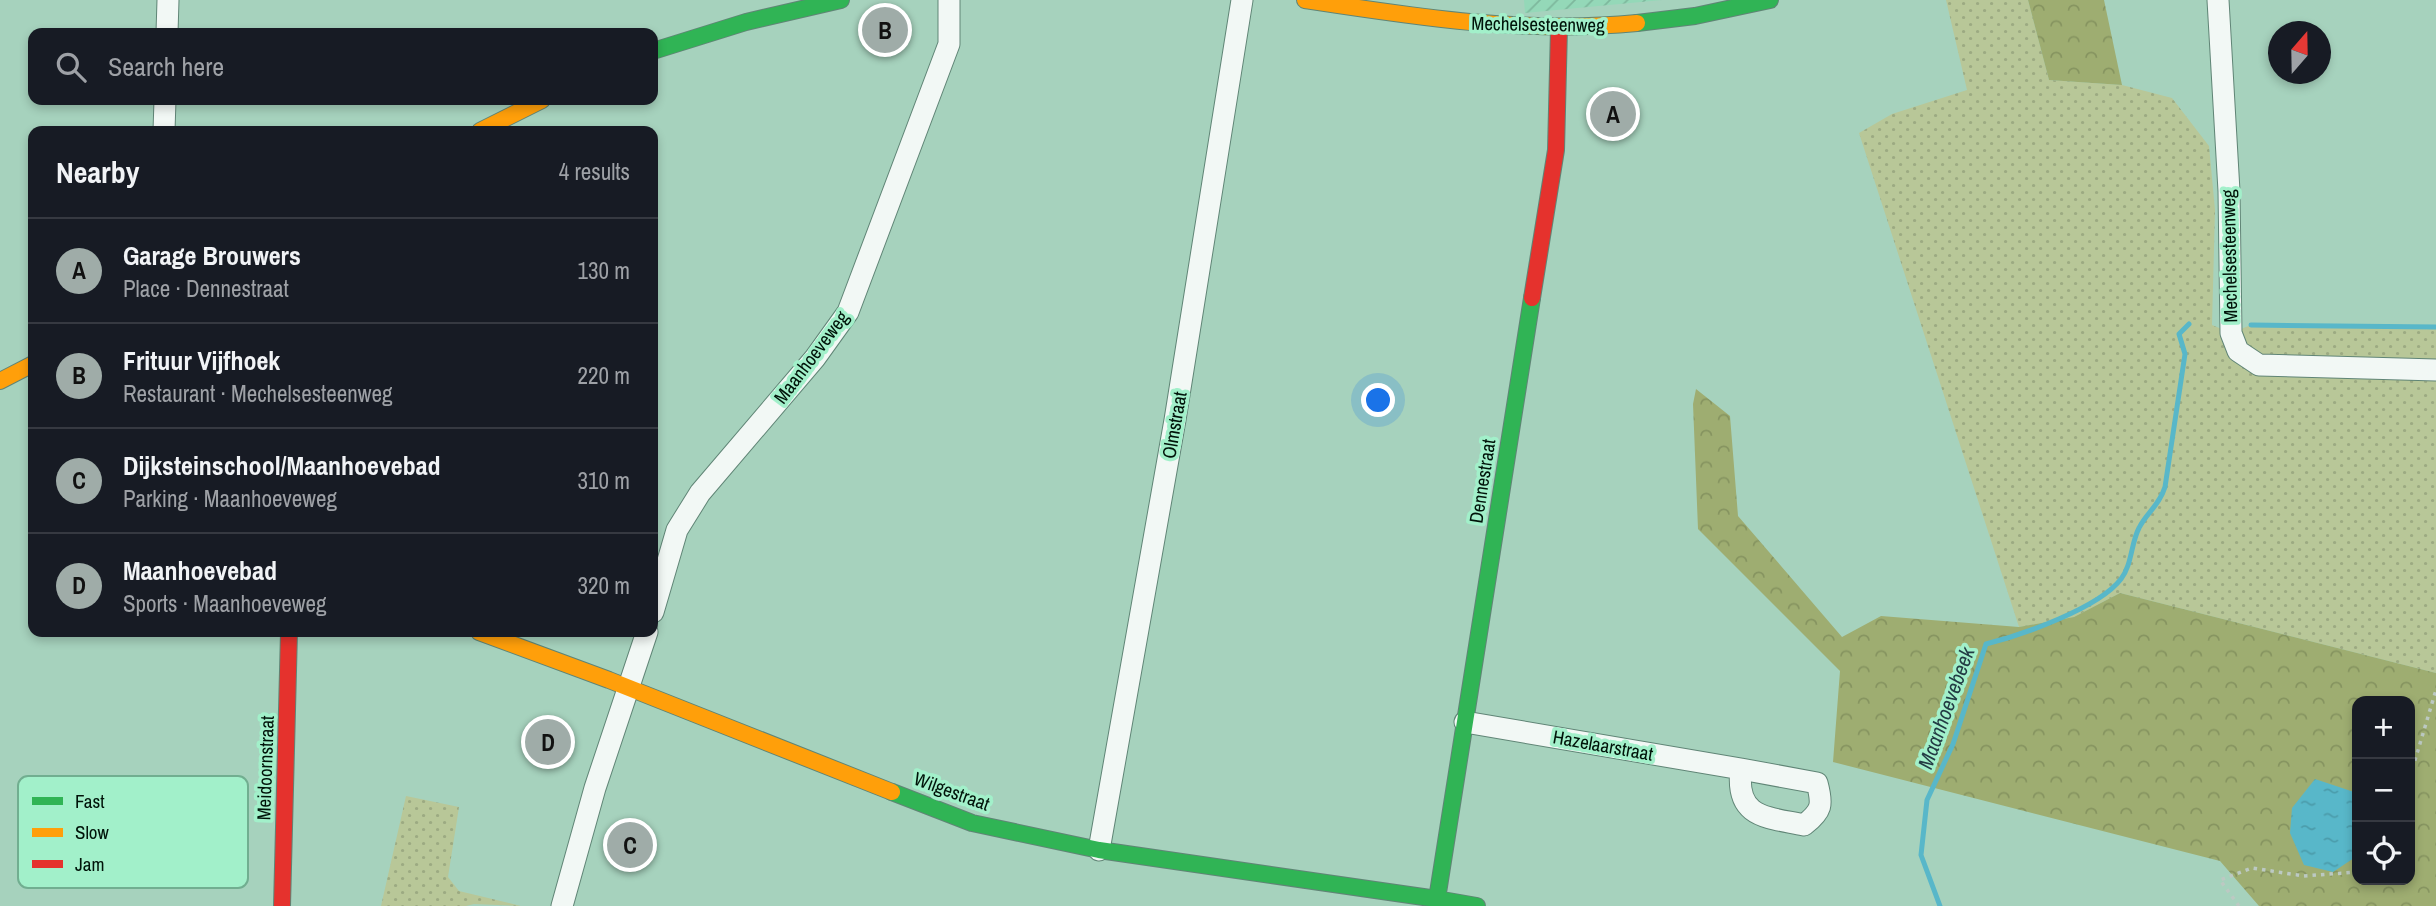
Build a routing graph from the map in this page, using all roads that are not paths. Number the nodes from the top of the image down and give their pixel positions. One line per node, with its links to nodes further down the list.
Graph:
1 (168, 0): 9 (street)
2 (841, 0): 8 (street)
3 (949, 0): 19 (street, Maanhoeveweg)
4 (1242, 0): 26 (street, Olmstraat)
5 (1305, 0): 10 (street, Mechelsesteenweg)
6 (1770, 0): 10 (street, Mechelsesteenweg)
7 (2218, 0): 17 (street, Mechelsesteenweg)
8 (788, 5): 11 (street)
9 (167, 28)
10 (1559, 28): 24 (street, Dennestraat)
11 (658, 49)
12 (165, 105): 14 (street)
13 (532, 105): 15 (street)
14 (164, 126)
15 (490, 126)
16 (28, 367): 18 (street)
17 (2436, 370)
18 (0, 381)
19 (658, 595)
20 (289, 637): 28 (street, Meidoornstraat)
21 (492, 637): 23 (street, Wilgestraat)
22 (645, 637): 23 (street)
23 (628, 688): 26 (street, Wilgestraat); 29 (street)
24 (1465, 722): 25 (street, Hazelaarstraat); 27 (street, Dennestraat)
25 (1741, 769)
26 (1099, 850): 27 (street, Wilgestraat)
27 (1437, 899): 30 (street)
28 (282, 906)
29 (562, 906)
30 (1476, 906)

